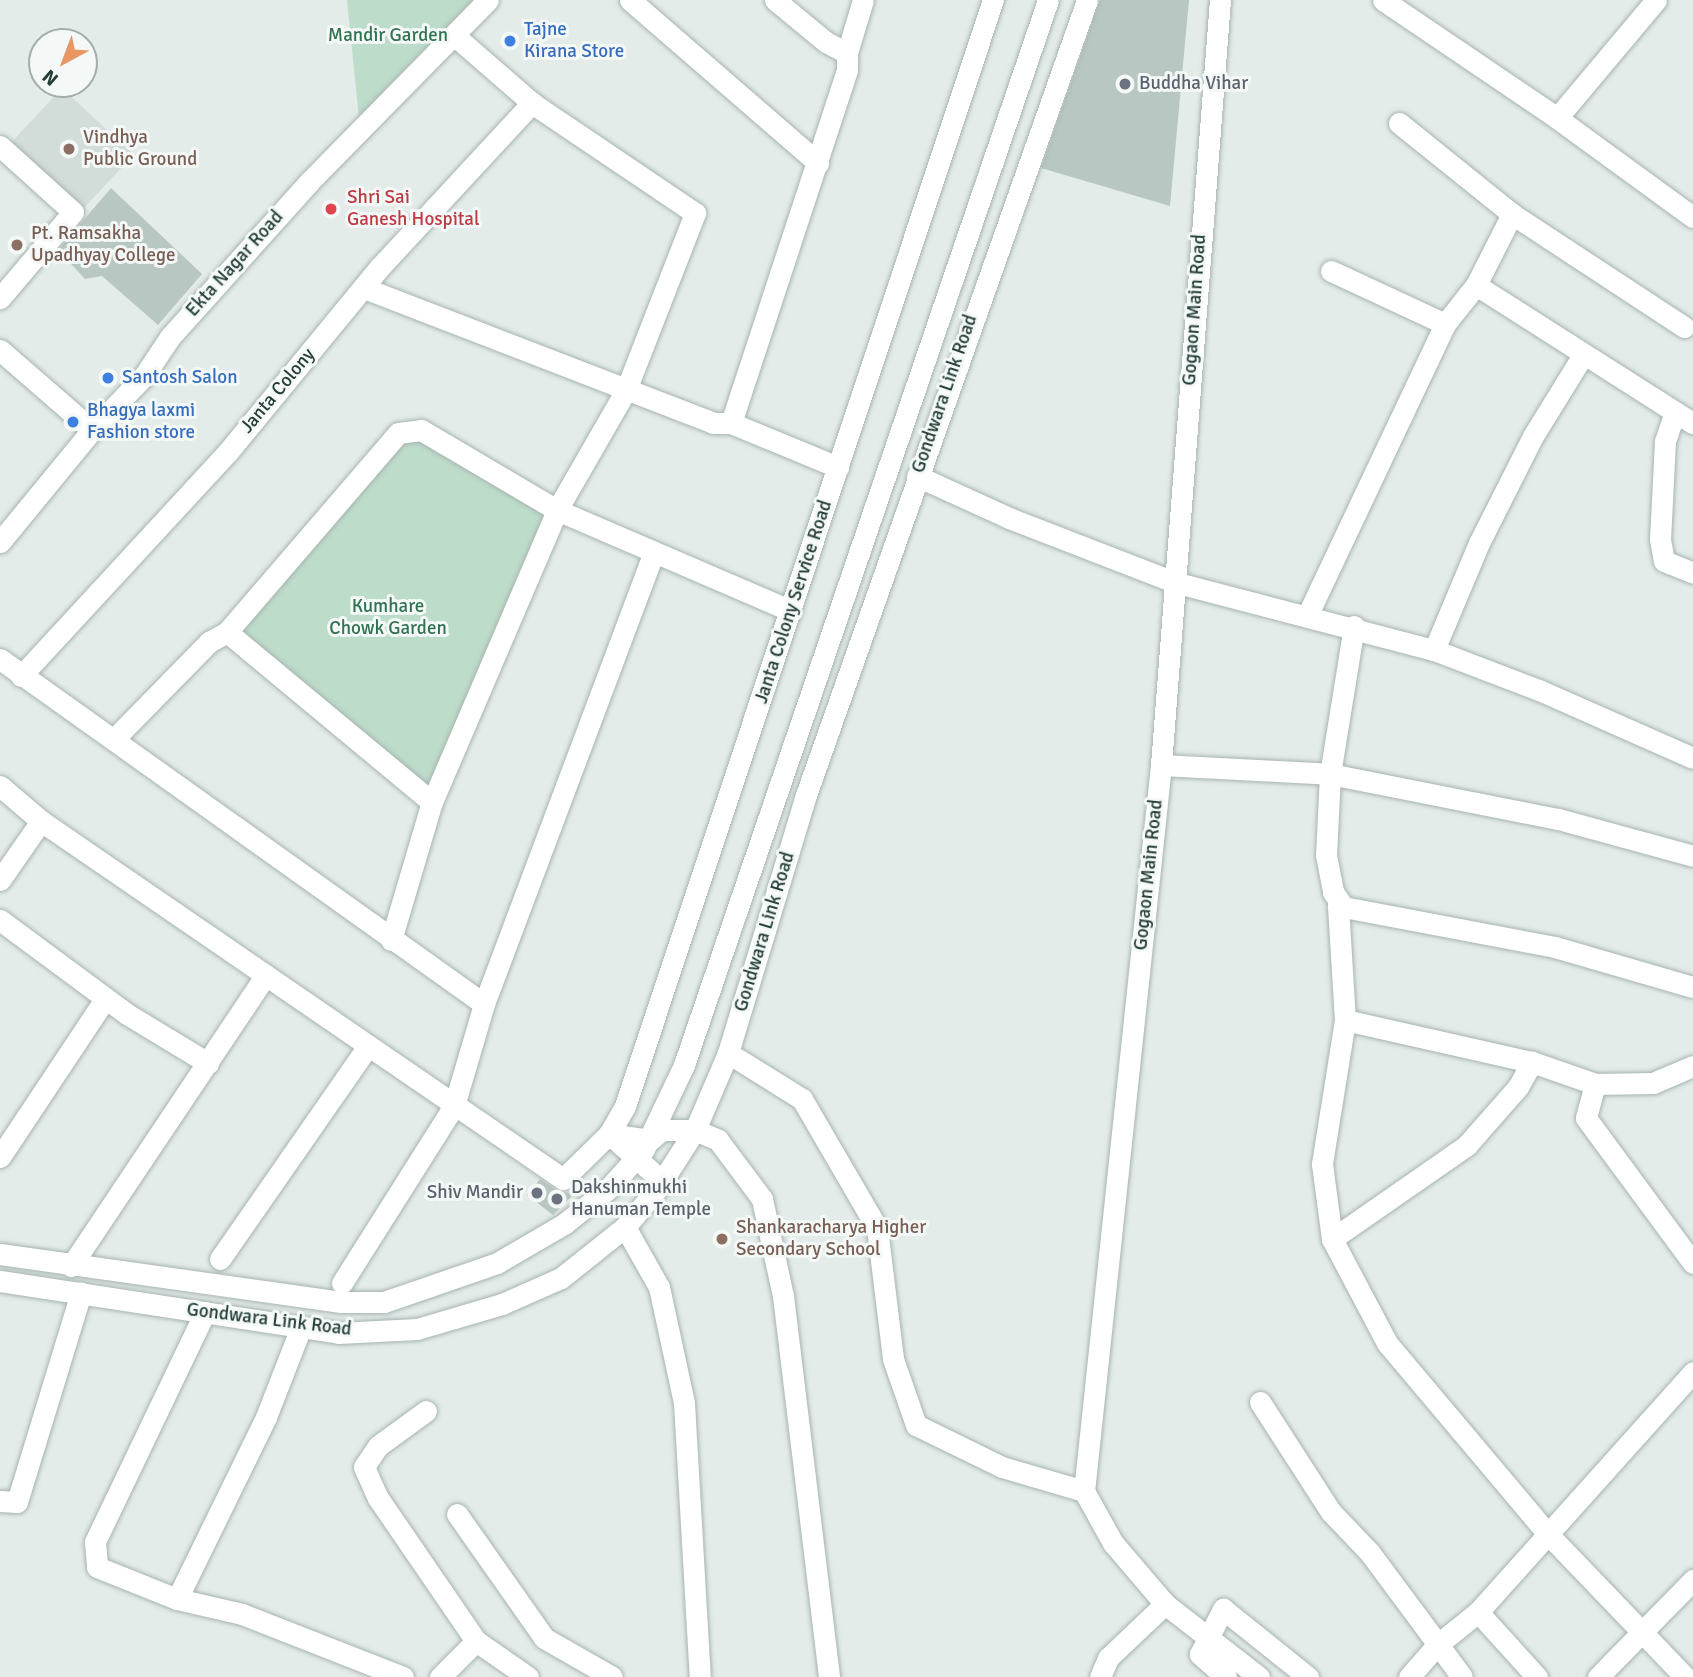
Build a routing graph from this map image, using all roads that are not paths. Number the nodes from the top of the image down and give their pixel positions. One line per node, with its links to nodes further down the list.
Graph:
1 (488, 0): 11 (street, Ekta Nagar Road)
2 (775, 0): 12 (street)
3 (863, 0): 12 (street)
4 (993, 0): 33 (street, Janta Colony Service Road)
5 (1048, 0): 73 (street, Gondwara Link Road)
6 (1087, 0): 34 (street, Gondwara Link Road)
7 (1220, 0): 39 (street, Gogaon Main Road)
8 (1656, 0): 14 (street)
9 (1388, 1): 14 (street)
10 (638, 3): 17 (street)
11 (455, 36): 13 (street); 32 (street, Ekta Nagar Road)
12 (847, 52): 17 (street)
13 (532, 103): 22 (street, Janta Colony); 28 (street)
14 (1557, 118): 18 (street)
15 (1399, 123): 19 (street)
16 (0, 146): 23 (street)
17 (818, 163): 30 (street)
18 (1689, 204)
19 (1512, 214): 21 (street); 25 (street)
20 (1331, 271): 24 (street)
21 (1476, 285): 24 (street); 27 (street)
22 (364, 288): 28 (street); 46 (street, Janta Colony)
23 (0, 298)
24 (1445, 324): 41 (street)
25 (1684, 327)
26 (0, 350): 32 (street)
27 (1583, 355): 29 (street); 44 (street)
28 (626, 390): 30 (street); 35 (street)
29 (1675, 412): 31 (street); 38 (street)
30 (731, 423): 33 (street)
31 (1693, 424)
32 (92, 430): 36 (street, Ekta Nagar Road)
33 (838, 467): 40 (street, Janta Colony Service Road)
34 (917, 476): 39 (street); 65 (street, Gondwara Link Road)
35 (557, 510): 37 (street); 43 (street); 52 (street)
36 (0, 542)
37 (653, 554): 40 (street); 62 (street)
38 (1693, 573)
39 (1174, 582): 41 (street); 49 (street, Gogaon Main Road)
40 (791, 611): 72 (street, Janta Colony Service Road)
41 (1307, 616): 42 (street)
42 (1354, 626): 44 (street); 50 (street)
43 (227, 632): 47 (street); 52 (street)
44 (1434, 650): 48 (street)
45 (0, 659): 46 (street)
46 (22, 676): 47 (street)
47 (114, 739): 58 (street)
48 (1693, 758)
49 (1161, 765): 50 (street); 90 (street, Gogaon Main Road)
50 (1330, 774): 54 (street); 56 (street)
51 (0, 786): 53 (street)
52 (432, 803): 58 (street)
53 (41, 821): 55 (street); 59 (street)
54 (1693, 856)
55 (0, 880)
56 (1338, 906): 60 (street); 63 (street)
57 (0, 920): 61 (street)
58 (391, 940): 62 (street)
59 (265, 975): 64 (street); 67 (street)
60 (1693, 986)
61 (105, 999): 67 (street); 74 (street)
62 (484, 1004): 70 (street)
63 (1345, 1020): 66 (street); 77 (street)
64 (368, 1046): 70 (street); 79 (street)
65 (728, 1053): 71 (street, Gondwara Link Road); 90 (street)
66 (1532, 1062): 69 (street); 77 (street)
67 (208, 1063): 81 (street)
68 (1693, 1066): 69 (street)
69 (1595, 1084): 80 (street)
70 (454, 1105): 72 (street, Janta Colony Service Road); 83 (street)
71 (695, 1129): 73 (street); 75 (street, Gondwara Link Road); 107 (street)
72 (609, 1134): 73 (street)
73 (643, 1149): 75 (street); 81 (street)
74 (0, 1157)
75 (662, 1181): 76 (street, Gondwara Link Road)
76 (625, 1227): 86 (street, Gondwara Link Road); 106 (street)
77 (1332, 1239): 93 (street)
78 (0, 1254): 81 (street)
79 (220, 1259)
80 (1693, 1262)
81 (71, 1266)
82 (0, 1281): 84 (street, Gondwara Link Road)
83 (342, 1283)
84 (80, 1293): 85 (street, Gondwara Link Road); 91 (street)
85 (205, 1312): 86 (street, Gondwara Link Road); 95 (street)
86 (301, 1326): 95 (street)
87 (1693, 1372): 93 (street)
88 (1259, 1402): 101 (street)
89 (426, 1411): 100 (street)
90 (1084, 1491): 96 (street)
91 (0, 1501)
92 (457, 1514): 105 (street)
93 (1547, 1533): 97 (street); 98 (street)
94 (1693, 1580): 98 (street)
95 (177, 1599): 102 (street)
96 (1165, 1604): 99 (street); 108 (street)
97 (1478, 1612): 101 (street); 114 (street)
98 (1642, 1631): 115 (street); 116 (street)
99 (1207, 1634): 109 (street); 110 (street); 111 (street)
100 (475, 1641): 103 (street); 104 (street)
101 (1437, 1645): 112 (street); 113 (street)
102 (403, 1677)
103 (440, 1677)
104 (528, 1677)
105 (612, 1677)
106 (700, 1677)
107 (829, 1677)
108 (1101, 1677)
109 (1226, 1677)
110 (1259, 1677)
111 (1308, 1677)
112 (1409, 1677)
113 (1462, 1677)
114 (1537, 1677)
115 (1598, 1677)
116 (1685, 1677)

